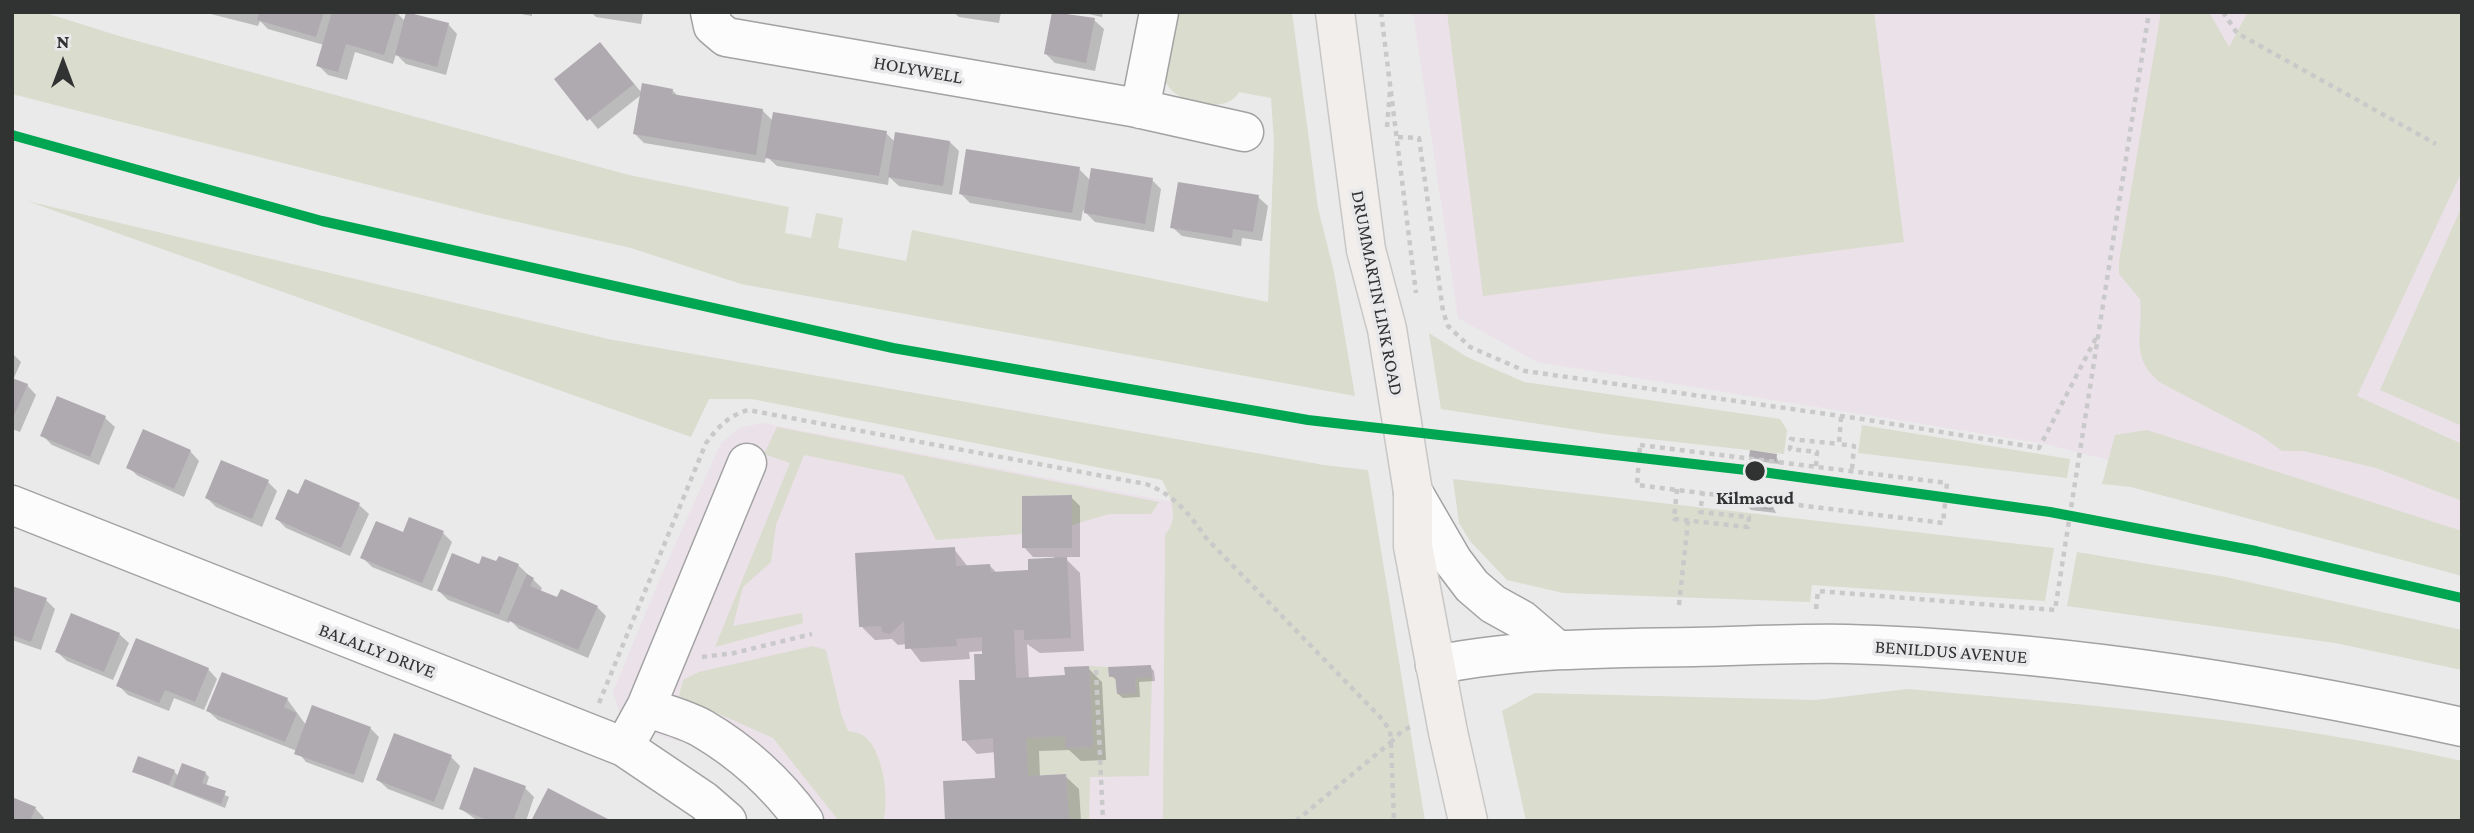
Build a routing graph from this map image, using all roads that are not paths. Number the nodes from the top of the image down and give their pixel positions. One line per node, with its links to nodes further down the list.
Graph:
1 (710, 12): 4 (street, HOLYWELL)
2 (1159, 12): 4 (street)
3 (1335, 12): 7 (main road, DRUMMARTIN LINK ROAD)
4 (1140, 109): 5 (street, HOLYWELL)
5 (1244, 133)
6 (747, 463): 11 (street)
7 (1413, 492): 9 (street); 10 (main road, DRUMMARTIN LINK ROAD)
8 (12, 505): 13 (street, BALALLY DRIVE)
9 (1556, 649): 10 (street, BENILDUS AVENUE); 12 (street, BENILDUS AVENUE)
10 (1435, 665): 16 (main road, DRUMMARTIN LINK ROAD)
11 (646, 707): 13 (street); 15 (street)
12 (2462, 727)
13 (624, 747): 14 (street, BALALLY DRIVE)
14 (727, 821)
15 (804, 821)
16 (1468, 821)

